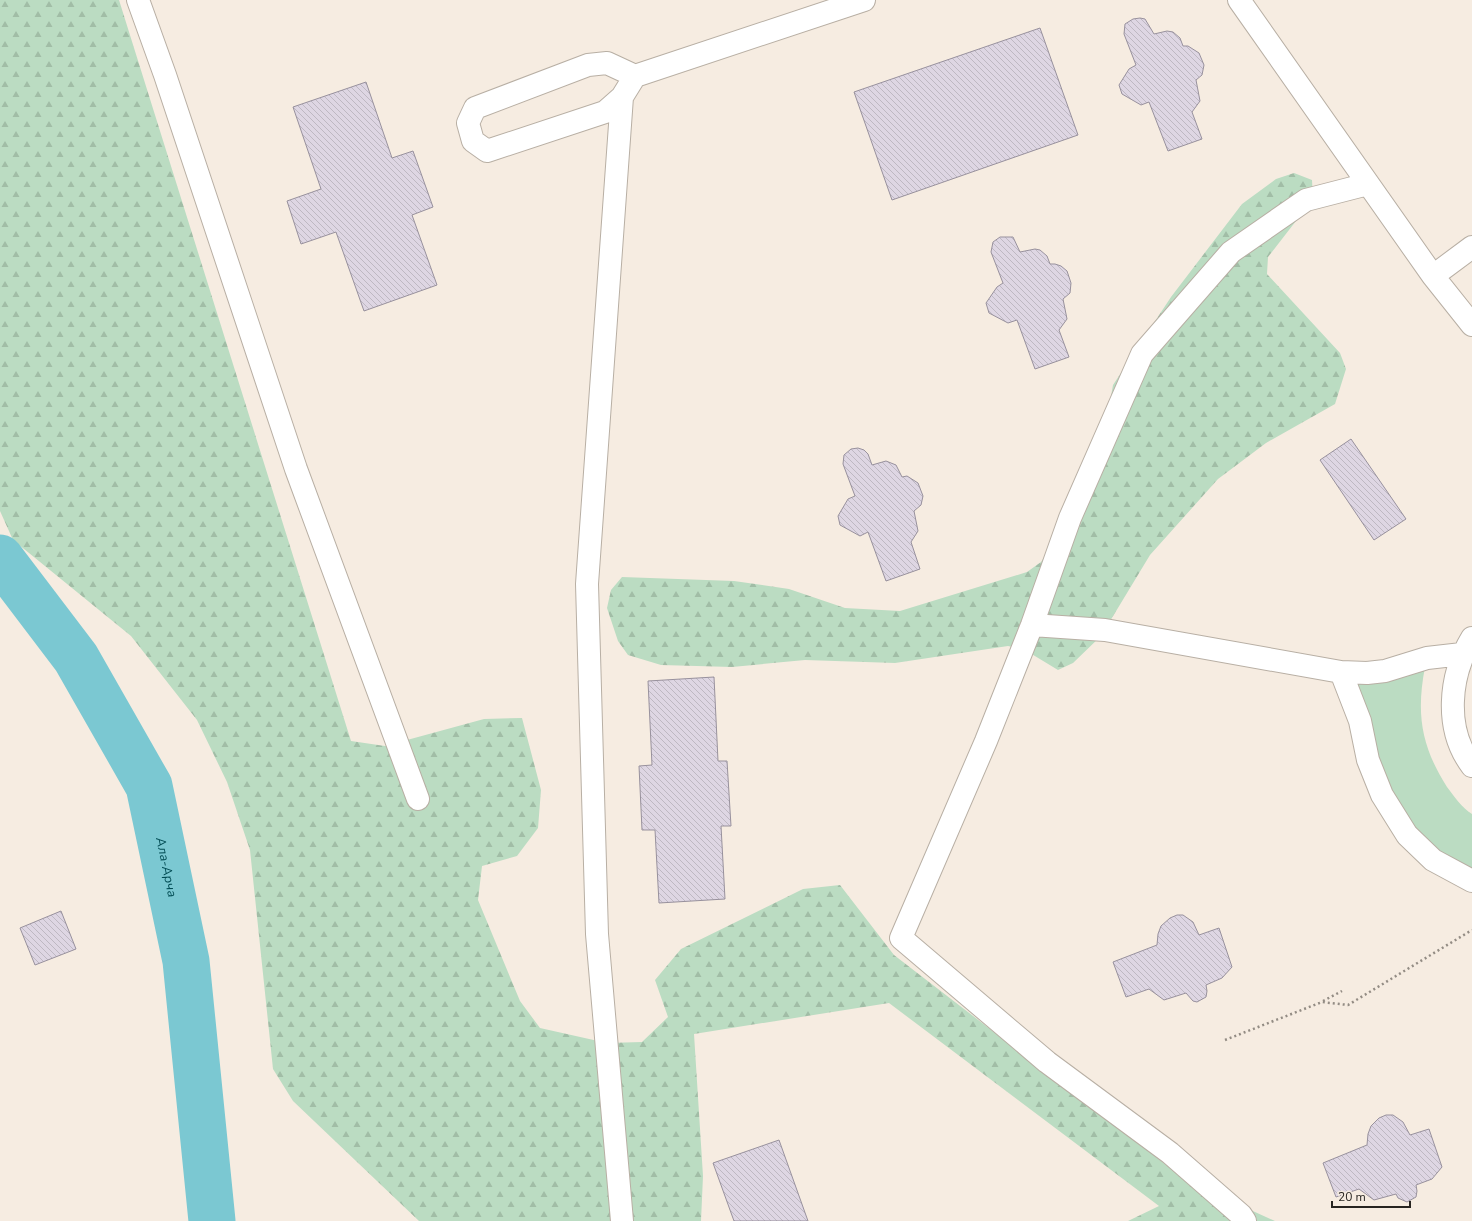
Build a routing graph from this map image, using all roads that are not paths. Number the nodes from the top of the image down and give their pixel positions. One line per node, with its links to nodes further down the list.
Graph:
1 (138, 0): 14 (lane)
2 (864, 0): 4 (lane)
3 (1239, 0): 6 (lane)
4 (635, 76): 5 (lane); 5 (lane)
5 (622, 97): 16 (lane)
6 (1368, 184): 8 (lane); 10 (lane)
7 (1472, 247): 8 (lane)
8 (1433, 276): 9 (lane)
9 (1472, 325)
10 (1032, 625): 12 (lane); 17 (lane)
11 (1467, 646): 12 (lane); 13 (lane)
12 (1341, 672): 15 (lane)
13 (1472, 766)
14 (418, 799)
15 (1472, 881)
16 (622, 1221)
17 (1245, 1221)

